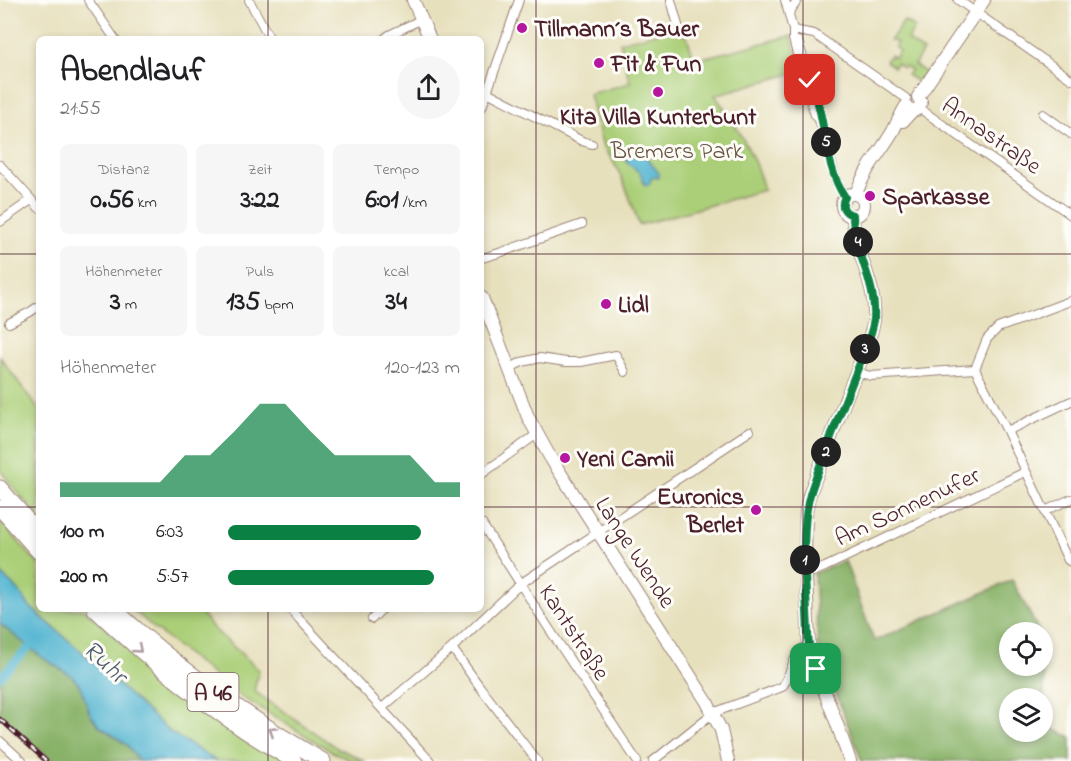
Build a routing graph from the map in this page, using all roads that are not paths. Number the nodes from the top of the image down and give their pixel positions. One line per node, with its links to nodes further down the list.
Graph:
1 (88, 0): 14 (street)
2 (249, 0): 15 (street)
3 (413, 0): 12 (street)
4 (519, 0): 20 (street)
5 (671, 0): 18 (street)
6 (785, 0): 11 (street)
7 (798, 0): 11 (street)
8 (958, 0): 10 (street)
9 (984, 0): 10 (street)
10 (975, 12): 19 (street); 22 (street)
11 (789, 13): 13 (street)
12 (422, 19): 16 (street); 17 (street)
13 (793, 30): 22 (street, Annastraße); 27 (street)
14 (113, 36)
15 (268, 36)
16 (388, 36)
17 (429, 36)
18 (681, 36)
19 (1071, 79)
20 (487, 92): 21 (street); 25 (street)
21 (484, 101)
22 (913, 104): 27 (street); 30 (street, Annastraße)
23 (1043, 114): 24 (street)
24 (1071, 134)
25 (592, 144)
26 (0, 165): 28 (street)
27 (851, 196): 31 (street); 31 (street)
28 (31, 200): 29 (street); 32 (street)
29 (36, 205)
30 (1071, 214)
31 (853, 215): 42 (street)
32 (0, 222)
33 (582, 224): 34 (street)
34 (484, 258)
35 (1070, 301): 40 (street)
36 (36, 308): 38 (street)
37 (485, 321): 39 (street, Lange Wende)
38 (9, 323)
39 (508, 369): 41 (street); 46 (street, Lange Wende)
40 (975, 369): 42 (street); 45 (street)
41 (625, 372)
42 (856, 372): 58 (street)
43 (1071, 401): 45 (street)
44 (750, 431): 55 (street)
45 (1007, 431): 47 (street)
46 (537, 434): 48 (street); 55 (street, Lange Wende)
47 (1025, 472): 52 (street); 58 (street, Am Sonnenufer)
48 (484, 473)
49 (0, 488): 54 (highway)
50 (1071, 499): 52 (street)
51 (0, 508): 56 (highway)
52 (1045, 511): 57 (street)
53 (484, 527): 59 (street, Kantstraße)
54 (36, 530)
55 (599, 533): 59 (street); 68 (street, Lange Wende)
56 (36, 549)
57 (1071, 562)
58 (806, 568): 65 (street)
59 (520, 584): 66 (street); 76 (street, Kantstraße)
60 (98, 612): 72 (highway, A 46, one-way to 72)
61 (117, 612): 73 (highway, A 46, one-way to 61)
62 (293, 612): 67 (street)
63 (379, 612): 64 (street)
64 (372, 619)
65 (809, 646): 68 (street); 69 (street)
66 (452, 648): 67 (street); 75 (street)
67 (382, 708): 74 (street)
68 (713, 713): 77 (street); 78 (street, Lange Wende)
69 (837, 724): 79 (street); 80 (street)
70 (0, 741): 71 (street)
71 (22, 761)
72 (294, 761)
73 (323, 761)
74 (430, 761)
75 (537, 761)
76 (637, 761)
77 (653, 761)
78 (728, 761)
79 (850, 761)
80 (855, 761)

